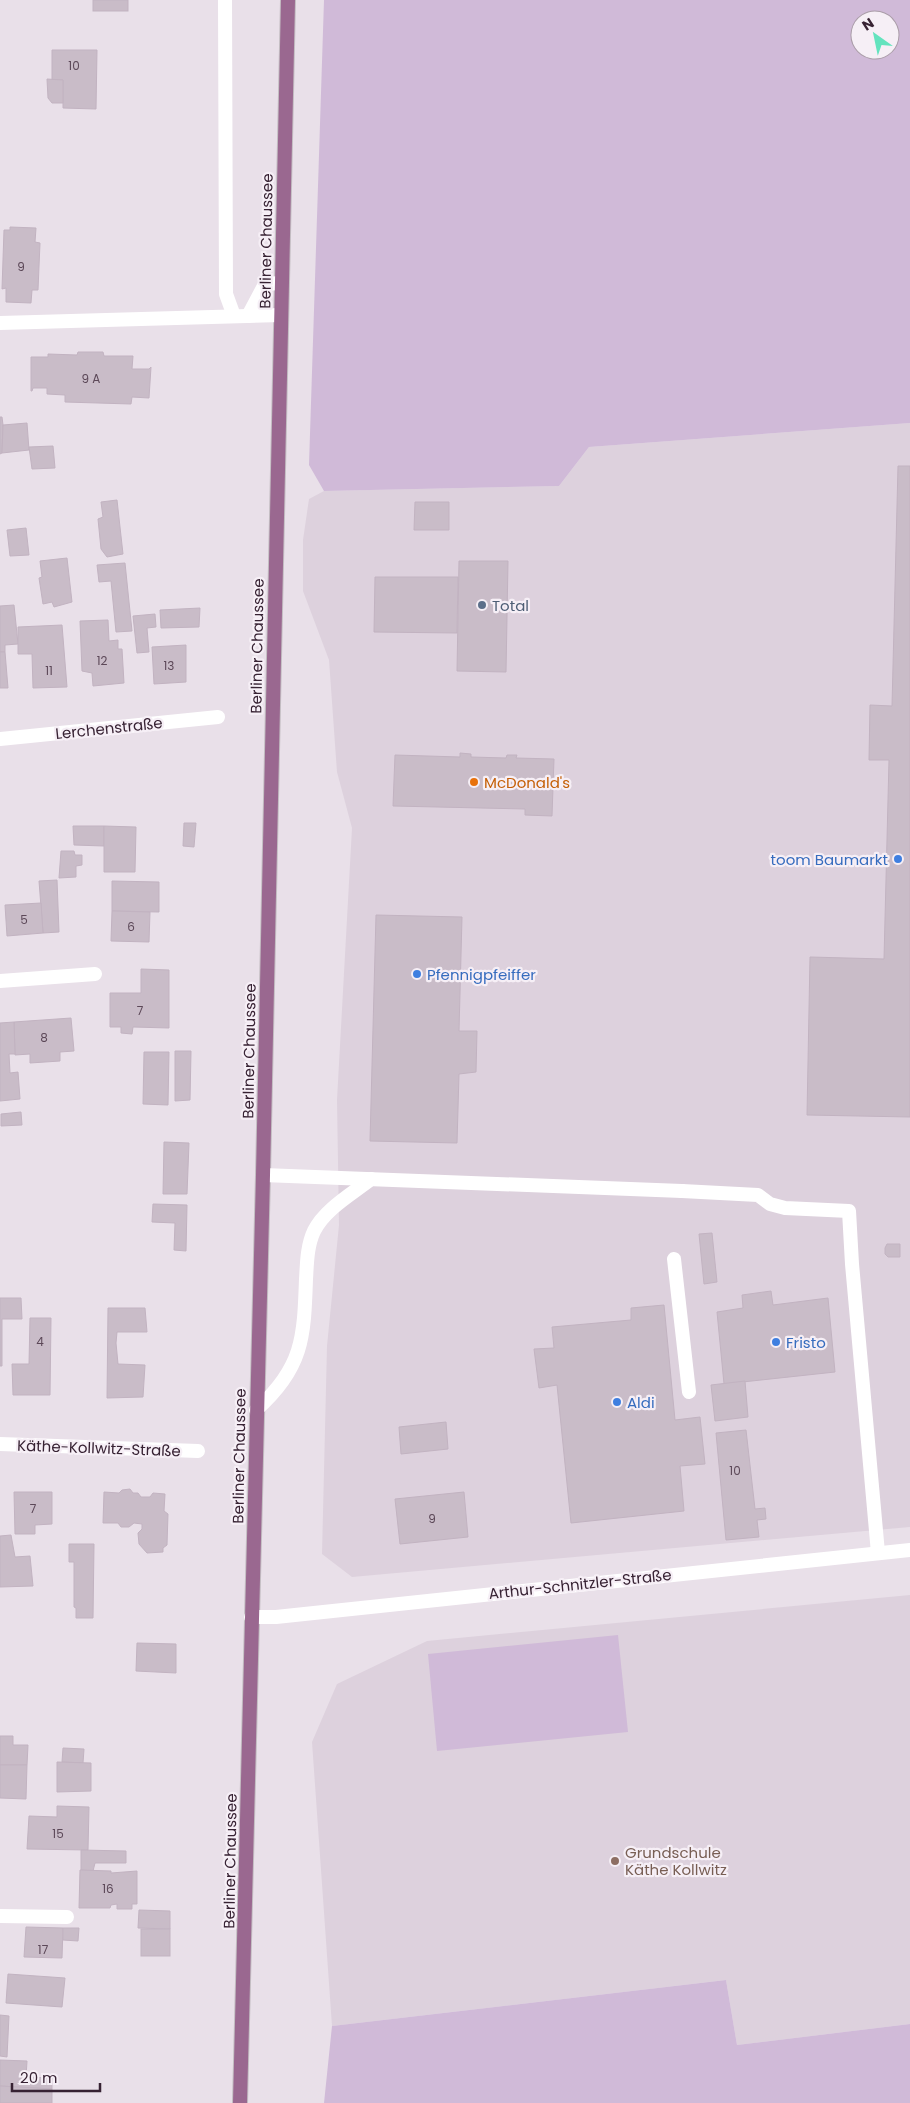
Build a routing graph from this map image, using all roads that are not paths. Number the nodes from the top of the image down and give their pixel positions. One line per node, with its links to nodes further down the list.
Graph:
1 (225, 0): 4 (street)
2 (288, 0): 3 (main road, Berliner Chaussee)
3 (281, 283): 4 (street); 5 (main road, Berliner Chaussee)
4 (241, 316): 5 (street); 6 (street)
5 (280, 316): 11 (main road, Berliner Chaussee)
6 (0, 323)
7 (218, 717): 8 (street, Lerchenstraße)
8 (0, 739)
9 (95, 974): 10 (street)
10 (0, 981)
11 (263, 1175): 12 (street); 15 (main road, Berliner Chaussee)
12 (371, 1179): 15 (street); 19 (street)
13 (674, 1259): 14 (street)
14 (689, 1392)
15 (256, 1410): 20 (main road, Berliner Chaussee)
16 (0, 1444): 17 (street, Käthe-Kollwitz-Straße)
17 (198, 1451)
18 (910, 1550): 19 (street, Arthur-Schnitzler-Straße)
19 (878, 1553): 20 (street, Arthur-Schnitzler-Straße)
20 (251, 1617): 23 (main road, Berliner Chaussee)
21 (0, 1916): 22 (street)
22 (67, 1917)
23 (240, 2103)

